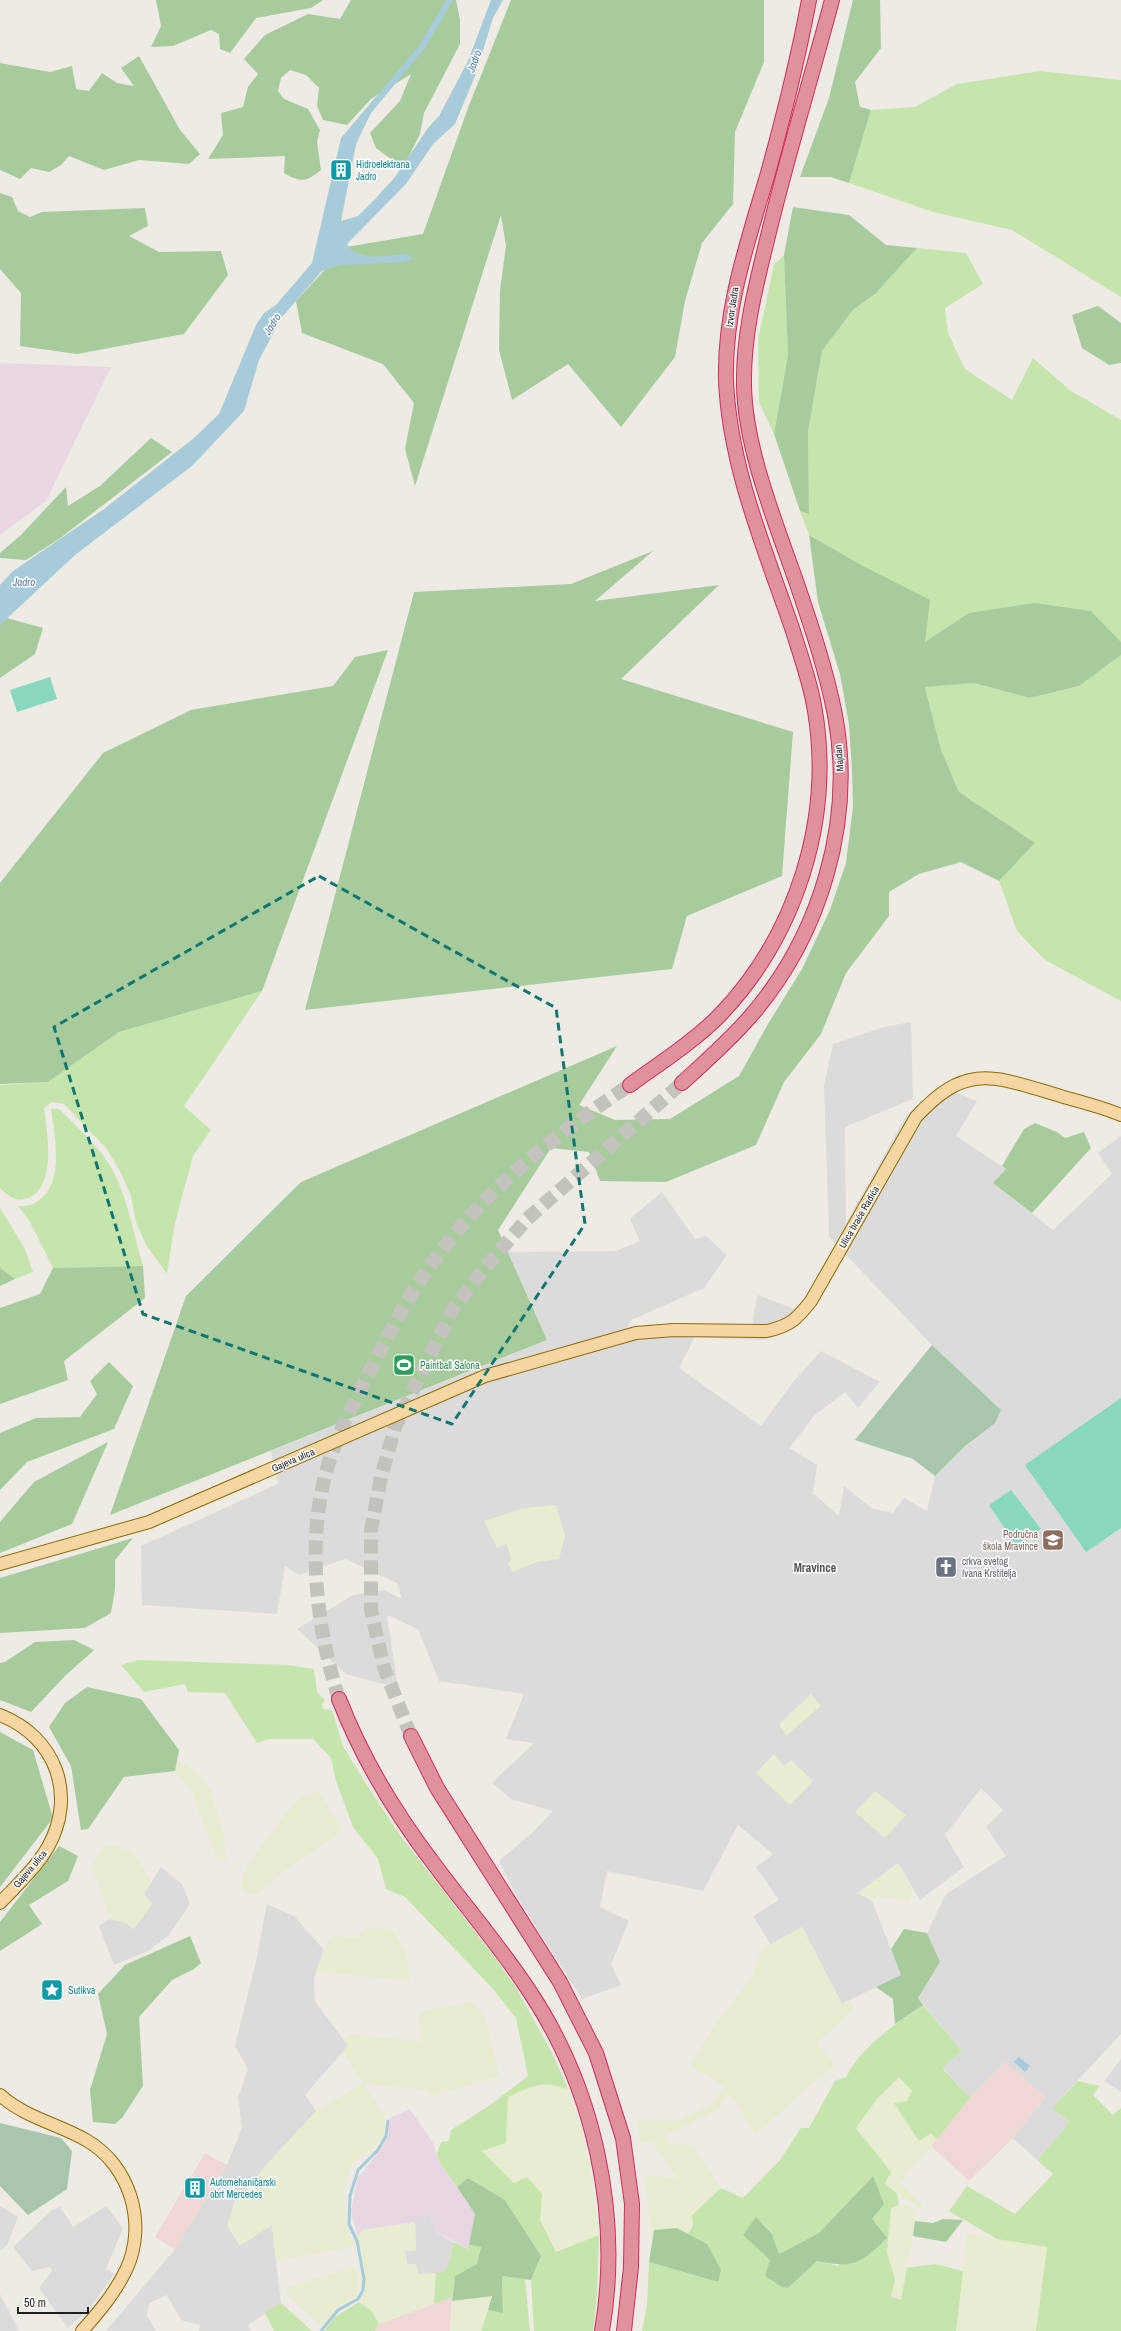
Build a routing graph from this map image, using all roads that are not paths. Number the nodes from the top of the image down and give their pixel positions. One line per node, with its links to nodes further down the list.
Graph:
1 (809, 0): 4 (highway, Izvor Jadra)
2 (832, 0): 3 (highway, Izvor Jadra)
3 (826, 672): 5 (highway, Majdan)
4 (807, 675): 6 (highway, Majdan)
5 (682, 1083)
6 (630, 1085)
7 (1121, 1115): 8 (main road, Ulica braće Radića)
8 (583, 1348): 9 (main road, Gajeva ulica)
9 (0, 1564)
10 (338, 1699): 16 (highway)
11 (0, 1715): 13 (main road, Gajeva ulica)
12 (411, 1736): 17 (highway)
13 (0, 1903)
14 (0, 2095): 15 (main road)
15 (82, 2331)
16 (602, 2331)
17 (624, 2331)

